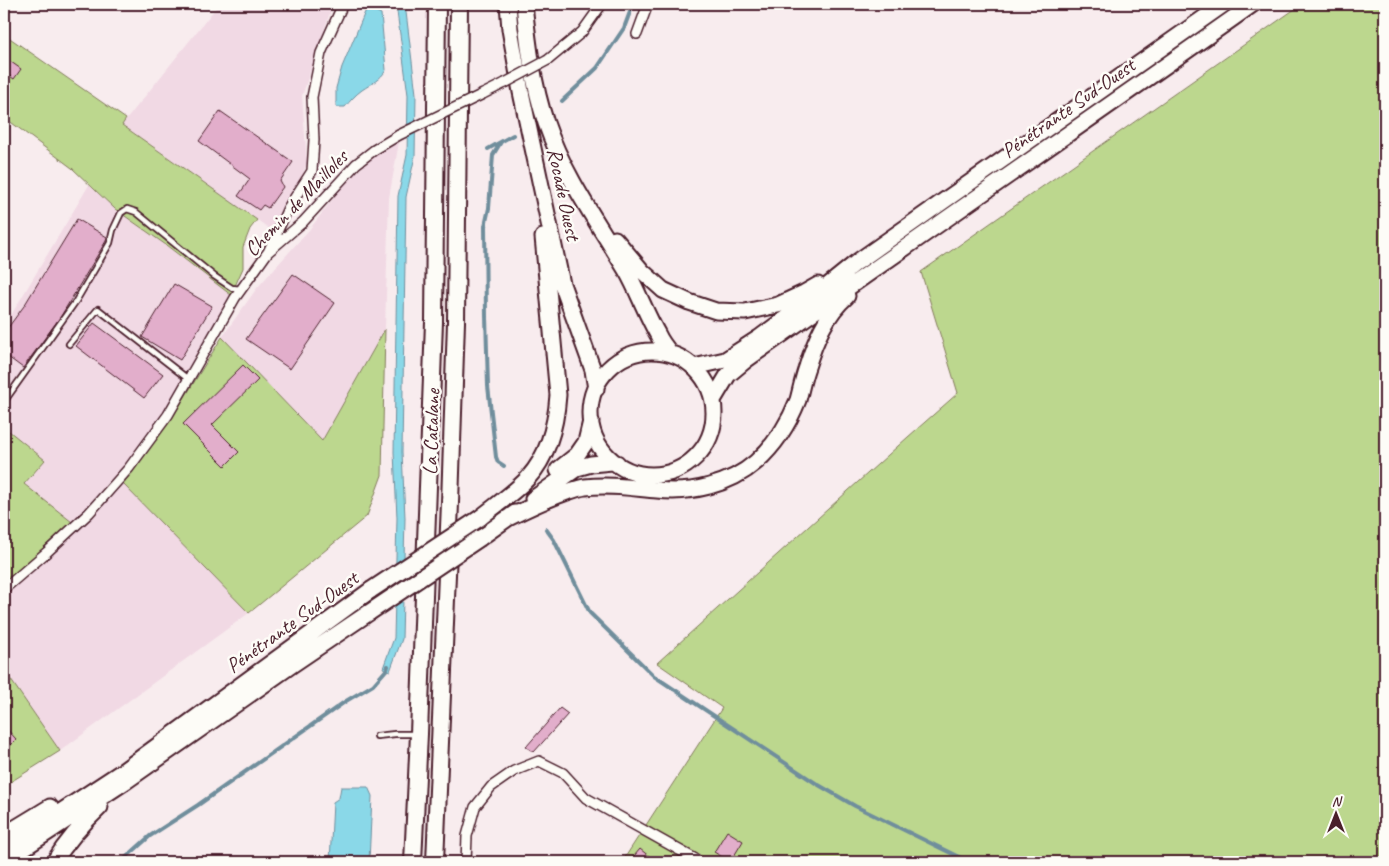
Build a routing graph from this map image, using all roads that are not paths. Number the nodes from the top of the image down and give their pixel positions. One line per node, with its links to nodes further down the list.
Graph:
1 (343, 4): 14 (street)
2 (437, 4): 29 (highway, La Catalane)
3 (459, 4): 37 (highway, La Catalane)
4 (508, 4): 11 (highway, Rocade Ouest)
5 (524, 4): 12 (highway, Rocade Ouest)
6 (602, 4): 14 (street, Chemin de Mailloles, bridge)
7 (648, 4): 10 (street)
8 (1224, 4): 15 (highway)
9 (1253, 4): 13 (highway, Pénétrante Sud-Ouest)
10 (637, 34)
11 (534, 155): 21 (highway, Rocade Ouest); 26 (highway)
12 (590, 210): 15 (highway); 18 (highway, Rocade Ouest)
13 (906, 246): 22 (highway, Pénétrante Sud-Ouest); 27 (highway, Pénétrante Sud-Ouest)
14 (268, 252): 16 (street, Chemin de Mailloles)
15 (857, 262): 19 (highway)
16 (242, 290): 20 (street, Chemin de Mailloles); 23 (lane)
17 (69, 344): 20 (lane)
18 (671, 354): 19 (highway, Rocade Ouest); 21 (highway, Rocade Ouest)
19 (694, 367): 22 (highway, Rocade Ouest)
20 (188, 379): 28 (street, Chemin de Mailloles)
21 (596, 389): 24 (highway, Rocade Ouest)
22 (713, 400): 25 (highway, Rocade Ouest)
23 (4, 402)
24 (591, 421): 25 (highway, Rocade Ouest); 26 (highway, Pénétrante Sud-Ouest)
25 (617, 463): 27 (highway, Pénétrante Sud-Ouest)
26 (480, 518): 31 (highway, Pénétrante Sud-Ouest, bridge)
27 (508, 518): 31 (highway, Pénétrante Sud-Ouest, bridge)
28 (4, 590)
29 (419, 734): 30 (lane); 36 (highway, La Catalane)
30 (378, 736)
31 (124, 776): 32 (highway); 33 (highway, Pénétrante Sud-Ouest); 35 (highway)
32 (4, 834)
33 (5, 857)
34 (697, 860): 38 (street)
35 (54, 862)
36 (413, 862)
37 (435, 862)
38 (466, 862)

